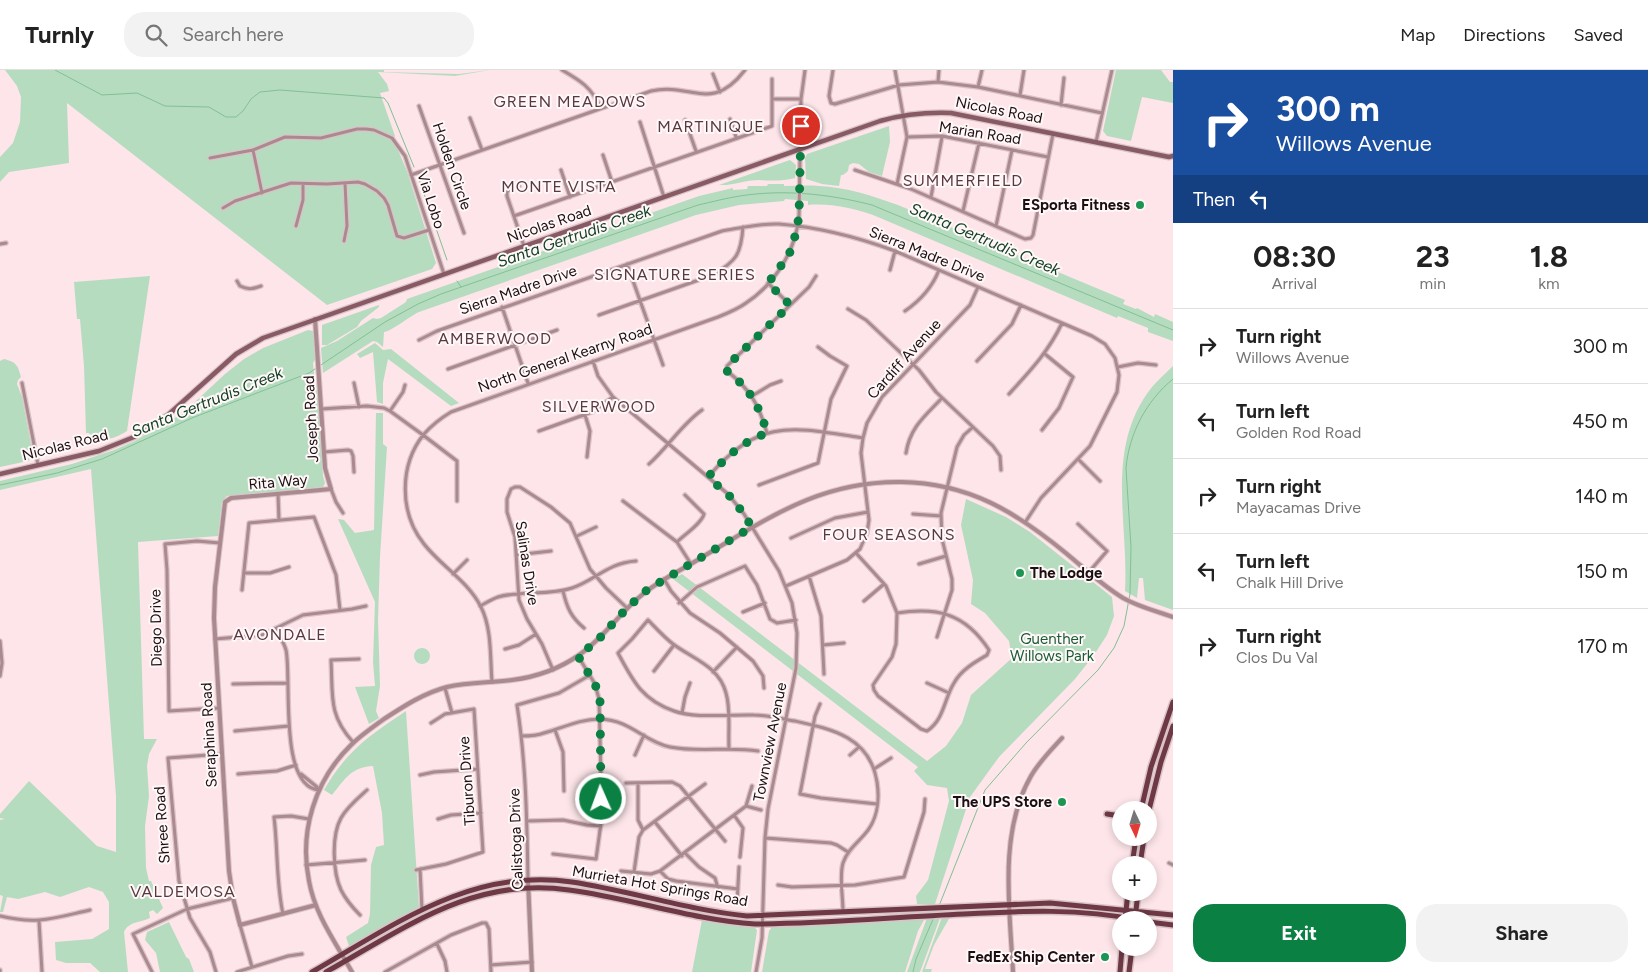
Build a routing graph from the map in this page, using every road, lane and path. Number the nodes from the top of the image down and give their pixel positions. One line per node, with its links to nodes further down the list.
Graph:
1 (562, 70): 22 (street)
2 (745, 70): 16 (street)
3 (805, 70): 19 (street, North General Kearny Road)
4 (833, 70): 14 (street)
5 (895, 70): 14 (street)
6 (939, 70): 13 (street)
7 (982, 70): 15 (street)
8 (1024, 70): 17 (street)
9 (1112, 70): 23 (street)
10 (713, 74): 16 (street)
11 (772, 78): 18 (street)
12 (1064, 78): 20 (street)
13 (938, 82): 14 (street); 15 (street)
14 (899, 86): 24 (street)
15 (978, 86): 17 (street)
16 (720, 92): 22 (street)
17 (1020, 95): 20 (street)
18 (772, 99): 19 (street); 31 (street)
19 (801, 99): 35 (street, North General Kearny Road)
20 (1061, 105): 23 (street)
21 (419, 106): 44 (street, Holden Circle)
22 (601, 108): 37 (street)
23 (1102, 113): 34 (street)
24 (904, 115): 29 (main road, Nicolas Road); 32 (street); 35 (main road, Nicolas Road)
25 (470, 118): 37 (street)
26 (730, 119): 31 (street)
27 (685, 120): 39 (street)
28 (640, 122): 45 (street)
29 (1053, 134): 34 (main road, Nicolas Road); 41 (street)
30 (942, 136): 32 (street, Marian Road); 33 (street, Marian Road); 57 (street)
31 (736, 137): 39 (street)
32 (907, 137): 52 (street)
33 (979, 143): 38 (street, Marian Road); 59 (street)
34 (1096, 143): 43 (main road, Nicolas Road)
35 (800, 149): 56 (main road, Nicolas Road); 64 (street, North General Kearny Road)
36 (253, 150): 42 (street); 48 (street, Via Lobo); 54 (street)
37 (482, 150): 44 (street)
38 (1012, 150): 41 (street, Marian Road); 62 (street)
39 (696, 151): 45 (street)
40 (603, 156): 49 (street)
41 (1048, 157): 62 (street)
42 (210, 158)
43 (1172, 158)
44 (440, 164): 48 (street); 66 (street, Holden Circle)
45 (653, 166): 49 (street); 56 (street)
46 (561, 170): 55 (street)
47 (855, 170): 52 (street)
48 (411, 175): 65 (street, Via Lobo)
49 (612, 182): 55 (street)
50 (345, 183): 51 (street); 65 (street); 67 (street)
51 (303, 184): 54 (street); 61 (street)
52 (897, 184): 57 (street)
53 (519, 186): 60 (street)
54 (262, 192): 58 (street)
55 (570, 197): 60 (street)
56 (664, 197): 70 (main road, Nicolas Road)
57 (930, 197): 59 (street)
58 (223, 208)
59 (963, 212): 62 (street)
60 (514, 216): 70 (street)
61 (296, 226)
62 (996, 226)
63 (742, 227): 64 (street, Sierra Madre Drive); 72 (street, Sierra Madre Drive); 81 (street)
64 (798, 227): 71 (street, Sierra Madre Drive); 78 (street, North General Kearny Road)
65 (429, 230): 75 (street, Via Lobo)
66 (464, 233)
67 (344, 241)
68 (6, 243): 69 (street)
69 (0, 244)
70 (524, 246): 75 (main road, Nicolas Road)
71 (895, 251): 73 (street); 74 (street, Sierra Madre Drive)
72 (627, 264): 81 (street); 84 (street, Sierra Madre Drive)
73 (890, 270)
74 (939, 270): 80 (street, Sierra Madre Drive); 86 (street)
75 (444, 274): 88 (main road, Nicolas Road)
76 (816, 276): 82 (street)
77 (237, 280): 79 (street)
78 (768, 283): 82 (street); 91 (street, North General Kearny Road)
79 (261, 286)
80 (978, 287): 83 (street, Sierra Madre Drive); 98 (street, Cardiff Avenue)
81 (640, 300): 87 (street); 91 (street)
82 (790, 305): 110 (street)
83 (1021, 305): 89 (street, Sierra Madre Drive); 96 (street)
84 (502, 307): 92 (street, Sierra Madre Drive); 93 (street)
85 (848, 309): 98 (street)
86 (905, 311)
87 (599, 315)
88 (315, 319): 113 (street, Joseph Road); 130 (main road, Nicolas Road)
89 (1062, 323): 95 (street); 101 (street, Sierra Madre Drive)
90 (557, 330): 93 (street)
91 (654, 339): 97 (street, North General Kearny Road); 99 (street)
92 (419, 340)
93 (515, 345): 102 (street); 106 (street)
94 (818, 347): 120 (street)
95 (1045, 354): 108 (street); 118 (street)
96 (977, 360)
97 (593, 361): 106 (street, North General Kearny Road); 109 (street, Townview Avenue)
98 (913, 364): 111 (street); 123 (street, Cardiff Avenue)
99 (662, 365)
100 (1156, 365): 101 (street)
101 (1118, 367): 128 (street)
102 (448, 369)
103 (781, 381): 110 (street)
104 (22, 383): 130 (street)
105 (354, 383): 112 (street)
106 (528, 383): 122 (street, North General Kearny Road)
107 (405, 386): 115 (street)
108 (1009, 394)
109 (613, 396): 116 (street); 124 (street, Townview Avenue)
110 (752, 396): 121 (street)
111 (942, 398): 117 (street); 126 (street)
112 (359, 406): 113 (street); 115 (street)
113 (321, 409): 125 (street, Joseph Road)
114 (702, 410): 124 (street)
115 (390, 411): 122 (street)
116 (585, 415): 119 (street); 127 (street)
117 (973, 427): 131 (street); 138 (street)
118 (1042, 430)
119 (539, 431)
120 (824, 432): 121 (street); 123 (street); 137 (street)
121 (767, 433): 134 (street)
122 (424, 435): 143 (street); 169 (street, North General Kearny Road)
123 (863, 438): 136 (street, Cardiff Avenue)
124 (669, 444): 129 (street); 134 (street, Townview Avenue)
125 (324, 452): 132 (street); 139 (street, Joseph Road)
126 (906, 453)
127 (587, 457)
128 (1078, 460): 135 (street); 150 (street)
129 (649, 464)
130 (38, 465): 133 (main road, Nicolas Road)
131 (1001, 470)
132 (354, 472)
133 (0, 474)
134 (708, 477): 153 (street, Townview Avenue)
135 (1100, 481)
136 (864, 484): 138 (street); 145 (street, Cardiff Avenue); 153 (street)
137 (759, 485)
138 (947, 487): 148 (street); 150 (street)
139 (331, 489): 140 (street, Rita Way); 146 (street, Joseph Road)
140 (278, 494): 142 (street, Rita Way); 149 (street)
141 (684, 495): 156 (street)
142 (228, 499): 157 (street, Seraphina Road)
143 (457, 501)
144 (623, 501): 156 (street)
145 (868, 512): 155 (street); 159 (street, Cardiff Avenue)
146 (343, 513)
147 (913, 514): 148 (street)
148 (941, 516): 161 (street)
149 (279, 520): 167 (street); 184 (street)
150 (1026, 521): 168 (street)
151 (1078, 524): 168 (street)
152 (596, 527): 154 (street)
153 (752, 527): 164 (street); 174 (street, Townview Avenue)
154 (577, 536): 160 (street, Salinas Drive); 170 (street)
155 (792, 538)
156 (677, 542): 164 (street)
157 (220, 543): 194 (street, Seraphina Road); 219 (street, Diego Drive)
158 (552, 551): 160 (street)
159 (856, 553): 171 (street); 173 (street)
160 (516, 555): 177 (street, Salinas Drive)
161 (946, 556): 165 (street); 187 (street)
162 (467, 560): 169 (street)
163 (636, 561): 170 (street)
164 (691, 564): 172 (street)
165 (919, 564)
166 (289, 567): 167 (street)
167 (244, 572): 175 (street)
168 (1088, 572): 188 (street)
169 (453, 574): 182 (street, North General Kearny Road)
170 (595, 576): 176 (street); 183 (street)
171 (809, 576): 174 (street); 198 (street)
172 (664, 579): 179 (street); 183 (street)
173 (884, 584): 178 (street); 186 (street)
174 (786, 586): 189 (street, Townview Avenue)
175 (242, 590)
176 (563, 590): 177 (street); 190 (street)
177 (518, 595): 182 (street); 192 (street, Salinas Drive)
178 (864, 601)
179 (679, 602): 180 (street); 199 (street)
180 (765, 603): 185 (street); 189 (street)
181 (366, 606): 184 (street)
182 (480, 606): 209 (street, North General Kearny Road)
183 (627, 608): 201 (street)
184 (340, 610): 191 (street)
185 (743, 612)
186 (896, 613): 187 (street); 216 (street)
187 (945, 613): 193 (street); 216 (street)
188 (1173, 617)
189 (796, 620): 224 (street, Townview Avenue)
190 (584, 628)
191 (276, 629): 194 (street); 210 (street)
192 (536, 634): 200 (street); 203 (street, Salinas Drive)
193 (937, 637)
194 (215, 639): 219 (street, Seraphina Road)
195 (0, 641): 207 (street)
196 (844, 643): 198 (street)
197 (674, 645): 204 (street); 205 (street); 221 (street)
198 (823, 645): 206 (street)
199 (737, 647): 205 (street); 215 (street)
200 (505, 650)
201 (578, 656): 203 (street); 208 (street)
202 (359, 659): 234 (street)
203 (553, 670): 209 (street)
204 (654, 671)
205 (714, 672): 222 (street)
206 (824, 674)
207 (0, 676)
208 (590, 676): 223 (street); 232 (street, Calistoga Drive)
209 (492, 682): 214 (street)
210 (288, 683): 212 (street); 227 (street)
211 (928, 683): 216 (street)
212 (233, 684)
213 (690, 684): 221 (street)
214 (445, 688): 220 (street); 234 (street)
215 (764, 688)
216 (949, 693)
217 (1173, 702): 255 (main road)
218 (820, 704): 226 (street)
219 (219, 708): 238 (street, Seraphina Road)
220 (452, 712): 225 (street); 243 (street, Tiburon Drive)
221 (682, 713): 222 (street)
222 (728, 715): 224 (street); 236 (street)
223 (600, 719): 229 (street); 231 (street); 271 (street)
224 (786, 720): 226 (street); 274 (street, Townview Avenue)
225 (431, 723)
226 (813, 725): 235 (street); 260 (street)
227 (289, 726): 230 (street); 242 (street)
228 (1173, 726): 259 (main road)
229 (555, 730): 232 (street); 253 (street)
230 (235, 731)
231 (644, 735): 236 (street); 239 (street)
232 (521, 736): 269 (street, Calistoga Drive)
233 (1062, 738): 299 (street)
234 (353, 742): 251 (street)
235 (859, 747): 240 (street); 244 (street)
236 (729, 748): 237 (street)
237 (758, 751)
238 (222, 754): 295 (street, Seraphina Road); 301 (street, Shree Road)
239 (635, 755)
240 (850, 756)
241 (891, 758): 244 (street)
242 (296, 766): 245 (street); 251 (street)
243 (478, 769): 246 (street); 263 (street, Tiburon Drive)
244 (874, 769): 260 (street)
245 (238, 774)
246 (420, 775)
247 (626, 783): 248 (street)
248 (638, 783): 254 (street); 272 (street)
249 (705, 784): 254 (street)
250 (752, 786): 261 (street)
251 (319, 790): 267 (street)
252 (367, 790): 281 (street)
253 (564, 792)
254 (688, 796): 270 (street); 273 (street)
255 (1143, 797): 257 (main road); 258 (main road)
256 (925, 799): 291 (street)
257 (1141, 801)
258 (1142, 801)
259 (1150, 801)
260 (877, 804): 276 (street)
261 (746, 806): 262 (street); 265 (street)
262 (761, 810)
263 (480, 813): 268 (street); 303 (street, Tiburon Drive)
264 (1107, 814): 266 (main road)
265 (734, 815): 273 (street); 279 (street)
266 (1112, 815)
267 (309, 819): 283 (street); 310 (street)
268 (438, 819)
269 (527, 821): 271 (street); 289 (street, Calistoga Drive)
270 (655, 822): 272 (street); 278 (street)
271 (601, 826): 277 (street)
272 (643, 830): 288 (street)
273 (715, 830): 275 (street); 278 (street)
274 (765, 838): 276 (street); 311 (street, Townview Avenue)
275 (725, 841)
276 (848, 852): 291 (street)
277 (553, 854)
278 (684, 854): 287 (street); 293 (street)
279 (740, 857)
280 (365, 860): 281 (street)
281 (336, 862): 283 (street); 308 (street)
282 (1169, 863): 284 (street)
283 (306, 865): 300 (street)
284 (1173, 865)
285 (739, 867): 294 (street)
286 (621, 871): 288 (street)
287 (660, 871): 288 (street); 293 (street)
288 (634, 872)
289 (528, 880): 292 (street, Calistoga Drive); 303 (main road, Murrieta Hot Springs Road); 311 (main road, Murrieta Hot Springs Road)
290 (778, 885): 291 (street)
291 (842, 885): 307 (street)
292 (529, 888): 317 (main road, Murrieta Hot Springs Road); 325 (main road, Murrieta Hot Springs Road); 326 (street, Calistoga Drive)
293 (718, 888): 294 (street)
294 (738, 889): 298 (street)
295 (232, 898): 301 (street); 319 (street, Seraphina Road)
296 (1127, 901): 304 (main road)
297 (1137, 901): 306 (main road)
298 (737, 903)
299 (1010, 904): 304 (main road, Murrieta Hot Springs Road); 305 (street); 307 (main road, Murrieta Hot Springs Road)
300 (316, 905): 310 (street); 322 (street)
301 (186, 909): 330 (street); 331 (street, Shree Road)
302 (90, 910): 315 (street)
303 (422, 910): 322 (main road, Murrieta Hot Springs Road)
304 (1126, 910): 306 (main road, Murrieta Hot Springs Road)
305 (1010, 911): 313 (main road, Murrieta Hot Springs Road); 317 (main road, Murrieta Hot Springs Road); 341 (street)
306 (1136, 911)
307 (843, 912): 311 (main road, Murrieta Hot Springs Road)
308 (360, 914)
309 (1157, 914): 312 (main road, Murrieta Hot Springs Road)
310 (283, 915): 319 (street)
311 (763, 916): 317 (street, Townview Avenue)
312 (1173, 916)
313 (1112, 917)
314 (0, 918): 315 (street)
315 (39, 921): 329 (street)
316 (1157, 923): 318 (main road)
317 (762, 924): 340 (street, Townview Avenue)
318 (1173, 924)
319 (240, 925): 328 (street, Seraphina Road)
320 (437, 944): 327 (street); 336 (street); 337 (street)
321 (302, 954): 328 (street)
322 (342, 955): 325 (street); 333 (main road, Murrieta Hot Springs Road)
323 (1121, 956): 342 (main road)
324 (1131, 956): 343 (main road)
325 (346, 961): 334 (main road, Murrieta Hot Springs Road); 335 (street)
326 (532, 962): 327 (street); 339 (street, Calistoga Drive)
327 (491, 965): 338 (street)
328 (252, 967): 332 (street)
329 (42, 972)
330 (152, 972)
331 (216, 972)
332 (237, 972)
333 (312, 972)
334 (326, 972)
335 (352, 972)
336 (385, 972)
337 (447, 972)
338 (491, 972)
339 (532, 972)
340 (756, 972)
341 (1013, 972)
342 (1120, 972)
343 (1129, 972)

